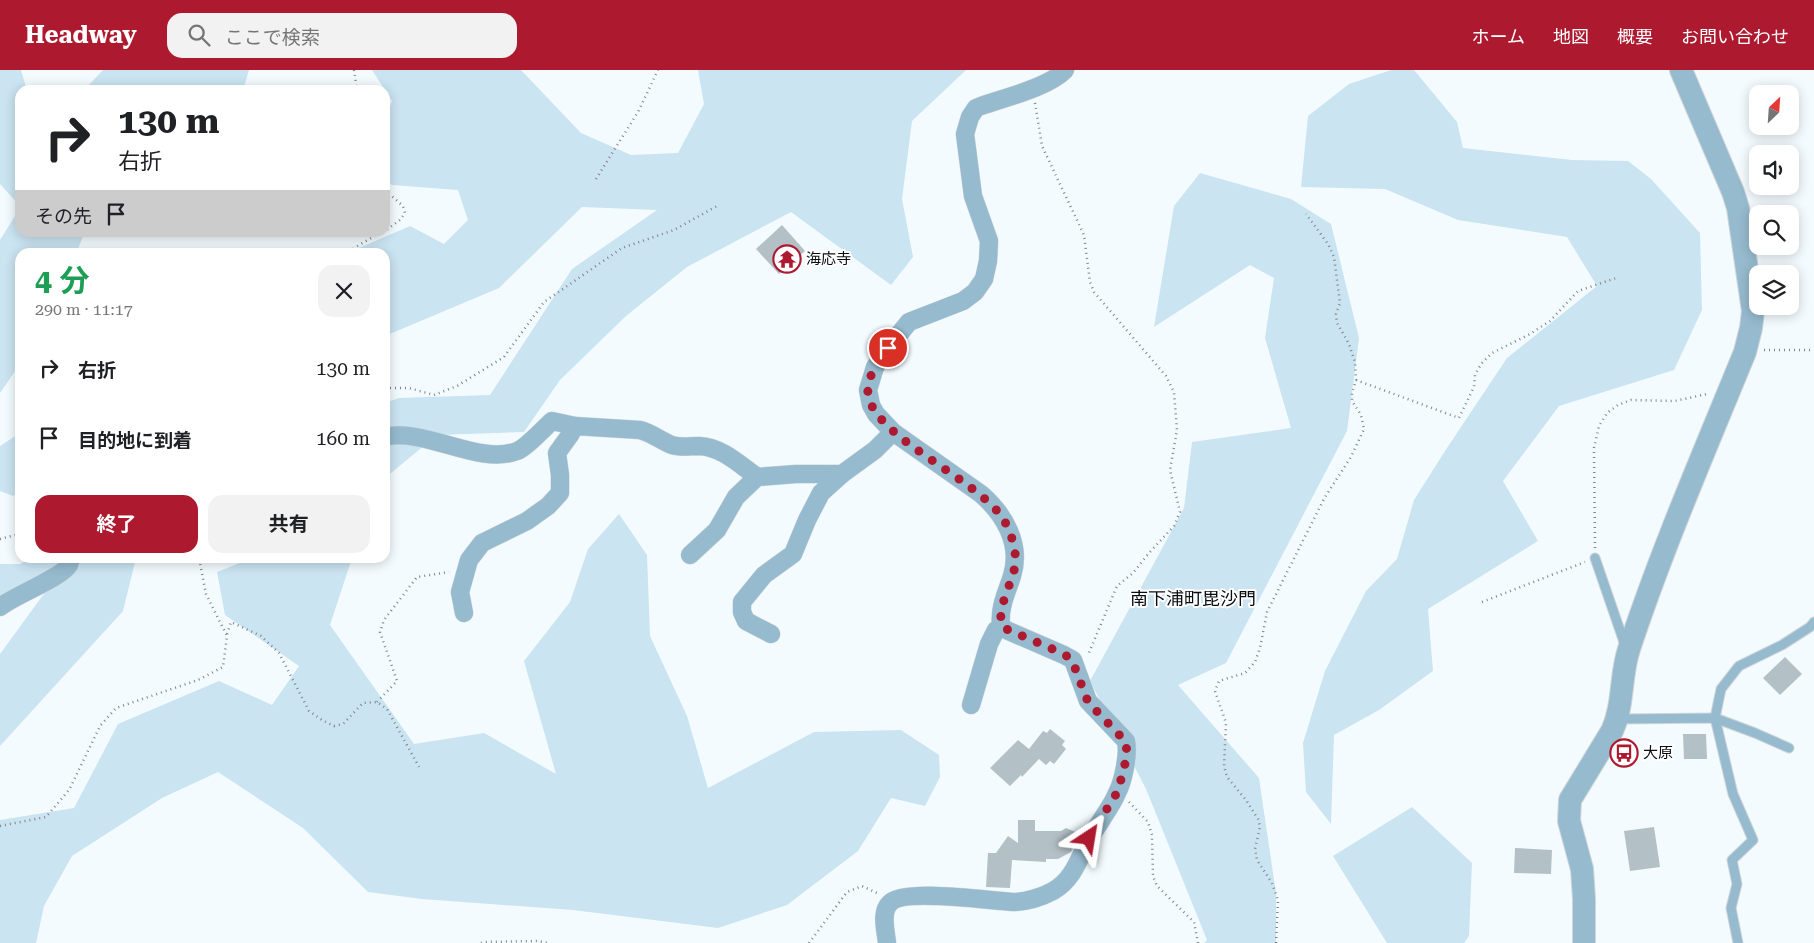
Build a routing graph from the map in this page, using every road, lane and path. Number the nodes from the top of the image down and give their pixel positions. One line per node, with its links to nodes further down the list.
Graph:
1 (354, 70): 5 (path)
2 (658, 70): 7 (path)
3 (1065, 70): 6 (street)
4 (1681, 70): 16 (street)
5 (356, 85)
6 (1032, 88): 21 (street); 40 (path)
7 (596, 180)
8 (390, 194): 11 (path)
9 (717, 206): 19 (path)
10 (1306, 214): 17 (path)
11 (390, 228)
12 (374, 237): 13 (path)
13 (354, 248)
14 (1619, 277): 17 (path)
15 (1814, 350): 16 (path)
16 (1745, 352): 18 (street)
17 (1356, 380): 55 (path)
18 (1732, 385): 28 (path); 39 (street)
19 (390, 388)
20 (575, 426): 22 (street); 24 (street); 31 (street)
21 (893, 432): 23 (street); 36 (street)
22 (390, 436)
23 (842, 474): 24 (street); 37 (street)
24 (757, 477): 27 (street)
25 (15, 535): 26 (path)
26 (0, 539)
27 (690, 555)
28 (1595, 558): 32 (path); 39 (lane)
29 (70, 563): 33 (street)
30 (200, 563): 38 (path)
31 (467, 571): 34 (street); 41 (path)
32 (1482, 602)
33 (0, 607)
34 (464, 613)
35 (1814, 622): 43 (lane)
36 (1003, 627): 40 (street); 42 (street)
37 (771, 634)
38 (226, 636): 41 (path); 48 (path)
39 (1628, 652): 44 (street)
40 (1078, 674): 47 (street)
41 (376, 702): 46 (path)
42 (971, 705)
43 (1715, 718): 44 (lane); 45 (lane); 57 (lane)
44 (1618, 719): 56 (street)
45 (1789, 748)
46 (419, 767)
47 (1118, 791): 49 (street); 54 (path)
48 (0, 826)
49 (889, 903): 52 (path); 53 (street)
50 (481, 943): 51 (path)
51 (548, 943)
52 (809, 943)
53 (887, 943)
54 (1198, 943)
55 (1276, 943)
56 (1584, 943)
57 (1738, 943)

